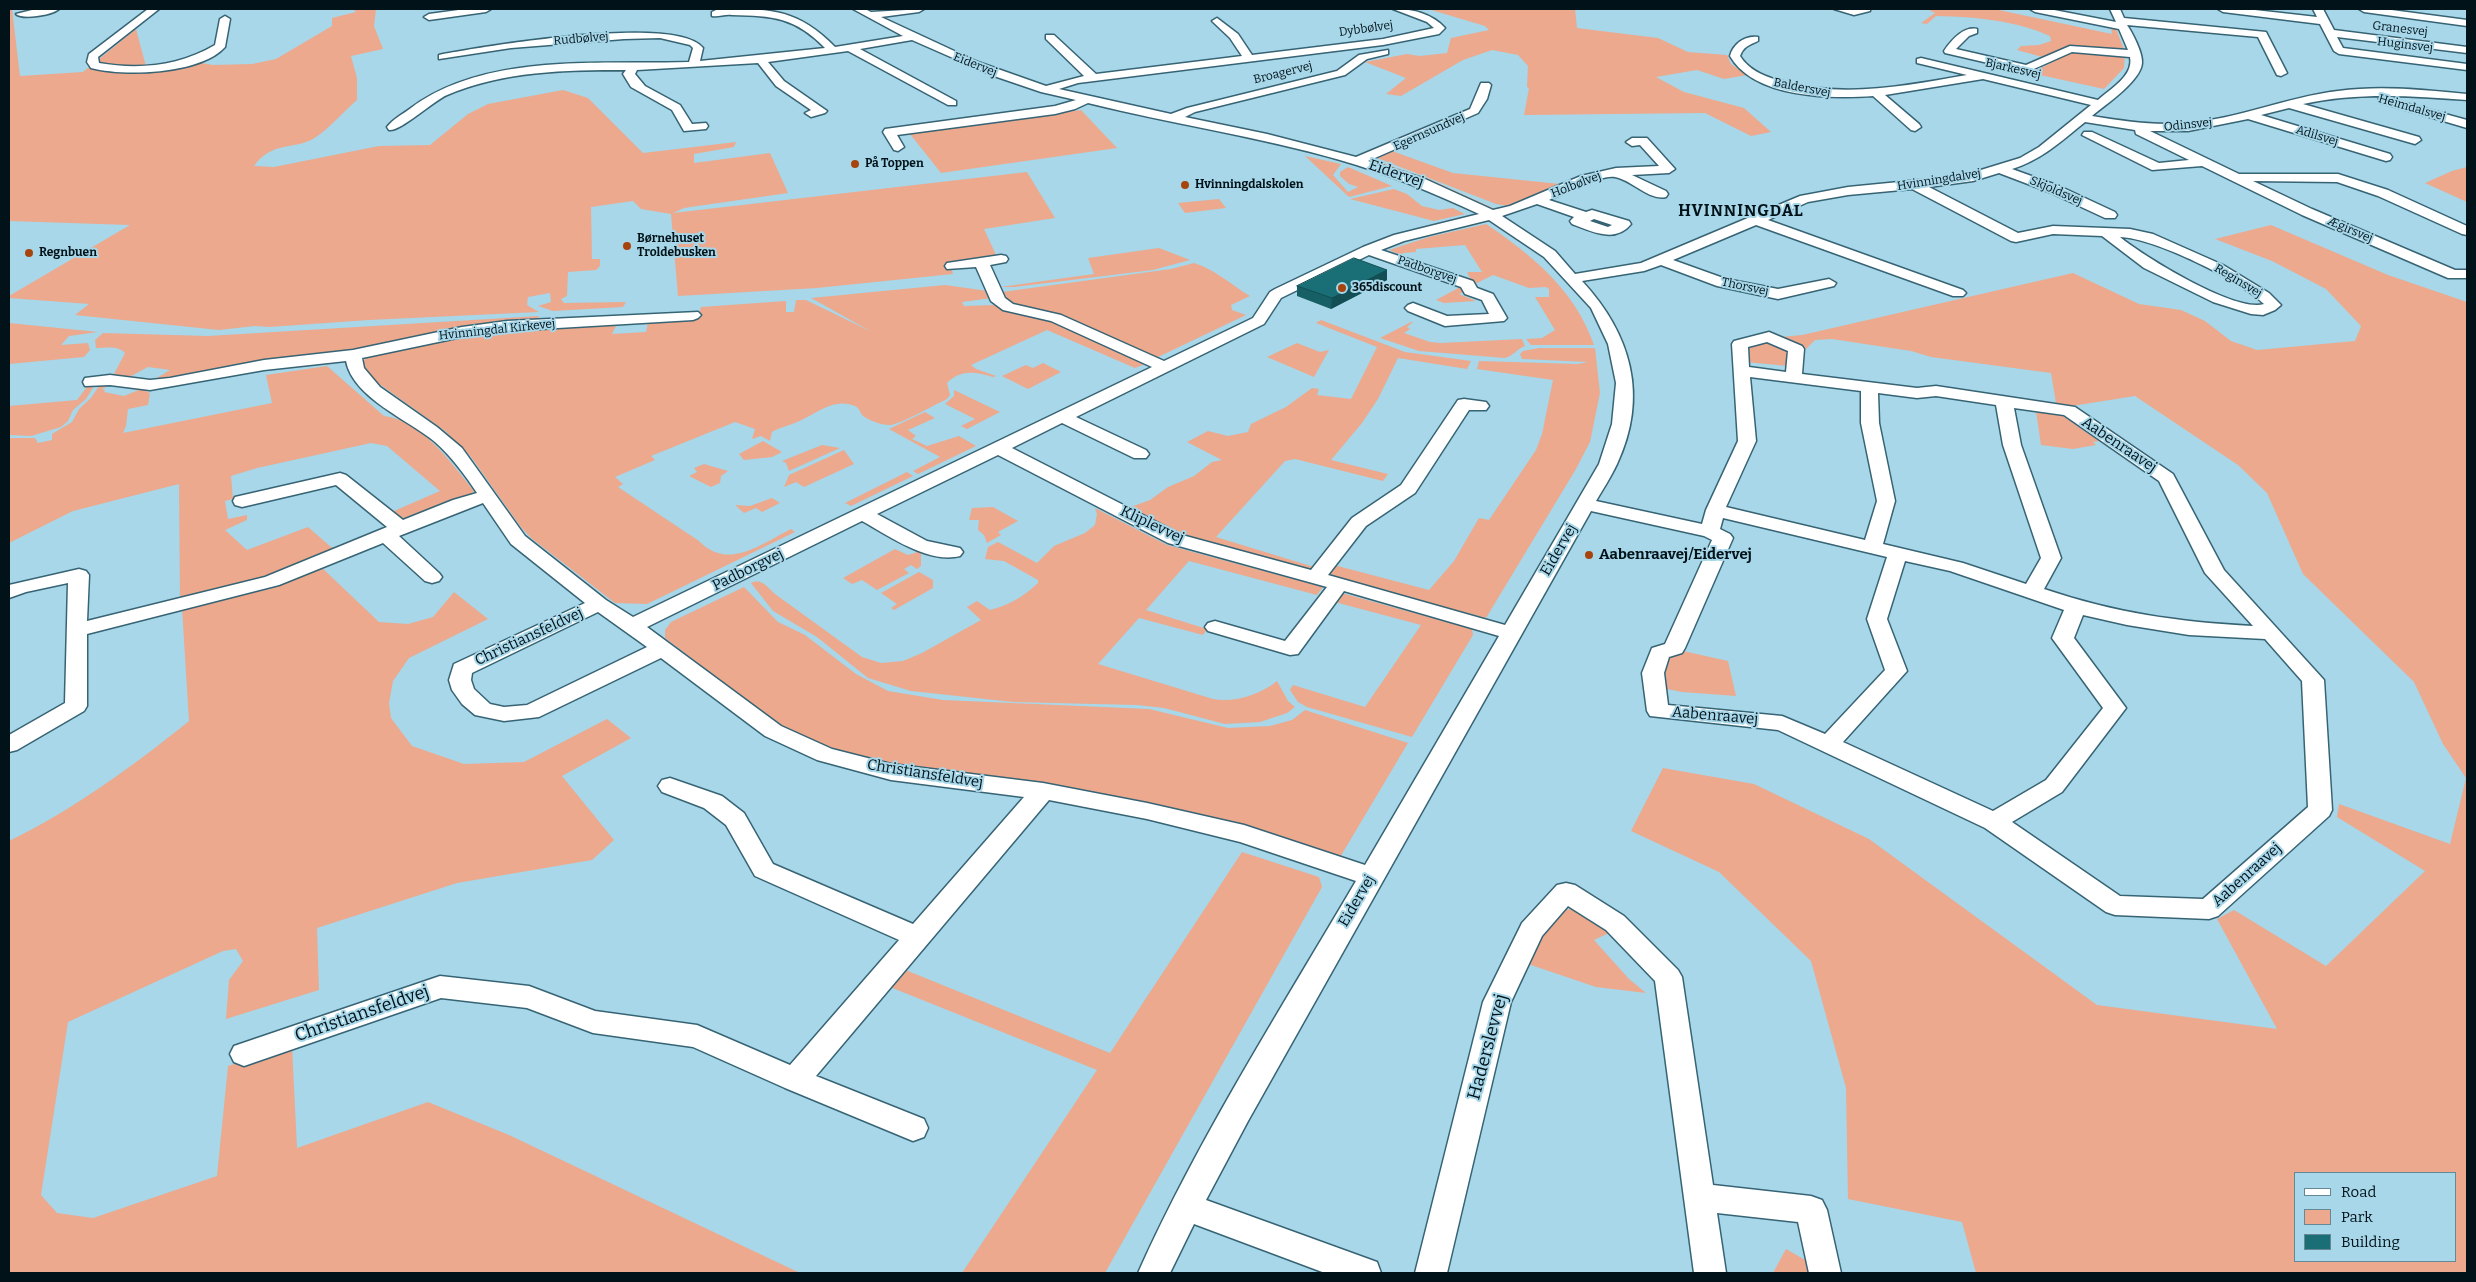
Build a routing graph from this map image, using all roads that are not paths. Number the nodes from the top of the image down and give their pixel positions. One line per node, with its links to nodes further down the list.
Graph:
1 (54, 9): 14 (street)
2 (154, 9): 18 (street)
3 (486, 9): 17 (street)
4 (858, 9): 16 (street, Eidervej)
5 (919, 9): 16 (street)
6 (1398, 9): 34 (street, Dybbølvej)
7 (1840, 9): 8 (street)
8 (1865, 9)
9 (2115, 9): 22 (street)
10 (2223, 9): 20 (street)
11 (2318, 9): 20 (street)
12 (2364, 9): 21 (street)
13 (2031, 10): 22 (street)
14 (21, 14)
15 (716, 14): 31 (street)
16 (869, 15): 25 (street, Eidervej)
17 (429, 17)
18 (225, 19)
19 (1217, 21): 34 (street)
20 (2323, 21): 24 (street)
21 (2467, 23)
22 (2123, 24): 32 (street); 40 (street)
23 (1973, 31): 32 (street)
24 (2330, 33): 30 (street, Granesvej); 39 (street, Huginsvej)
25 (913, 37): 28 (street, Rudbølvej); 44 (street, Eidervej)
26 (1050, 37): 42 (street)
27 (1754, 39): 45 (street, Baldersvej)
28 (852, 49): 31 (street, Rudbølvej); 49 (street)
29 (1399, 49): 55 (street, Broagervej)
30 (2467, 50)
31 (833, 51): 35 (street, Rudbølvej)
32 (2135, 54): 50 (street, Hvinningdalvej)
33 (444, 57): 37 (street, Rudbølvej)
34 (1248, 58): 42 (street, Dybbølvej)
35 (761, 60): 37 (street, Rudbølvej); 52 (street)
36 (1920, 61): 41 (street, Bjarkesvej)
37 (694, 65): 38 (street, Rudbølvej)
38 (633, 67): 57 (street); 59 (street, Rudbølvej)
39 (2467, 67)
40 (2281, 73)
41 (1984, 76): 45 (street, Baldersvej); 50 (street, Bjarkesvej)
42 (1093, 78): 44 (street, Dybbølvej)
43 (1485, 86): 66 (street, Egernsundvej)
44 (1045, 90): 48 (street, Eidervej)
45 (1876, 93): 60 (street)
46 (2357, 93): 47 (street, Odinsvej); 51 (street, Odinsvej); 56 (street, Heimdalsvej)
47 (2467, 97)
48 (1086, 100): 55 (street, Eidervej); 64 (street)
49 (952, 103)
50 (2100, 104): 54 (street, Hvinningdalvej)
51 (2292, 104): 53 (street, Odinsvej); 62 (street)
52 (811, 113)
53 (2248, 116): 58 (street, Odinsvej); 65 (street, Adilsvej)
54 (2082, 118): 58 (street, Odinsvej); 68 (street, Hvinningdalvej)
55 (1171, 119): 66 (street, Eidervej)
56 (2467, 124)
57 (702, 126)
58 (2131, 126): 67 (street, Ægirsvej)
59 (393, 127)
60 (1915, 127)
61 (2088, 135): 67 (street)
62 (2415, 140)
63 (1632, 142): 69 (street, Holbølvej)
64 (898, 147)
65 (2386, 157)
66 (1357, 161): 74 (street, Eidervej)
67 (2205, 162): 70 (street, Ægirsvej)
68 (2000, 169): 71 (street, Hvinningdalvej); 75 (street, Skjoldsvej)
69 (1616, 172): 72 (street, Holbølvej); 73 (street, Holbølvej)
70 (2236, 177): 78 (street, Ægirsvej); 85 (street, Ægirsvej)
71 (1915, 185): 77 (street, Hvinningdalvej); 79 (street, Reginsvej)
72 (1661, 194)
73 (1537, 200): 74 (street, Holbølvej); 76 (street, Holbølvej)
74 (1491, 215): 80 (street, Padborgvej); 86 (street, Eidervej)
75 (2110, 215)
76 (1587, 217)
77 (1756, 220): 82 (street, Hvinningdalvej); 88 (street)
78 (2467, 230)
79 (2106, 232): 79 (street, Reginsvej)
80 (1368, 250): 89 (street, Padborgvej); 92 (street, Padborgvej)
81 (1001, 259): 83 (street)
82 (1663, 261): 86 (street, Hvinningdalvej); 87 (street, Thorsvej)
83 (981, 262): 84 (street); 92 (street)
84 (952, 266)
85 (2467, 274)
86 (1575, 278): 104 (street, Eidervej)
87 (1829, 283)
88 (1958, 292)
89 (1413, 308)
90 (693, 315): 91 (street, Hvinningdal Kirkevej)
91 (353, 354): 95 (street, Hvinningdal Kirkevej); 102 (street)
92 (1165, 367): 99 (street, Padborgvej)
93 (1741, 371): 94 (street, Aabenraavej); 94 (street); 105 (street)
94 (1794, 377): 96 (street, Aabenraavej)
95 (91, 382)
96 (1869, 387): 97 (street, Aabenraavej); 109 (street)
97 (2004, 401): 116 (street); 123 (street, Aabenraavej)
98 (1480, 406): 113 (street)
99 (1063, 417): 100 (street, Padborgvej); 101 (street)
100 (998, 448): 106 (street, Padborgvej); 113 (street, Kliplevvej)
101 (1140, 454)
102 (488, 496): 107 (street); 117 (street, Christiansfeldvej)
103 (242, 501): 107 (street)
104 (1585, 504): 108 (street); 122 (street, Eidervej)
105 (1715, 510): 108 (street); 109 (street)
106 (863, 514): 110 (street); 119 (street, Padborgvej)
107 (394, 532): 112 (street); 121 (street)
108 (1710, 532): 126 (street, Aabenraavej)
109 (1872, 546): 111 (street)
110 (953, 552)
111 (1898, 552): 116 (street); 126 (street)
112 (432, 577)
113 (1316, 577): 114 (street, Kliplevvej)
114 (1339, 584): 120 (street); 122 (street, Kliplevvej)
115 (9, 592): 121 (street)
116 (2032, 592): 118 (street)
117 (599, 604): 119 (street, Christiansfeldvej); 124 (street, Christiansfeldvej)
118 (2076, 607): 123 (street); 129 (street)
119 (632, 626): 124 (street, Christiansfeldvej)
120 (1215, 627)
121 (76, 630): 125 (street)
122 (1511, 633): 130 (street, Eidervej)
123 (2271, 633): 129 (street, Aabenraavej)
124 (661, 649): 128 (street, Christiansfeldvej)
125 (9, 745)
126 (1828, 745): 129 (street, Aabenraavej)
127 (670, 786): 131 (street)
128 (1043, 790): 130 (street, Christiansfeldvej); 131 (street)
129 (1994, 822)
130 (1371, 876): 136 (street, Eidervej)
131 (919, 938): 133 (street)
132 (244, 1054): 133 (street, Christiansfeldvej)
133 (795, 1080): 134 (street, Christiansfeldvej)
134 (913, 1128)
135 (1700, 1197): 139 (street, Haderslevvej); 140 (street, Haderslevvej); 141 (street)
136 (1186, 1207): 137 (street, Eidervej); 138 (street)
137 (1154, 1273)
138 (1365, 1273)
139 (1431, 1273)
140 (1710, 1273)
141 (1825, 1273)

